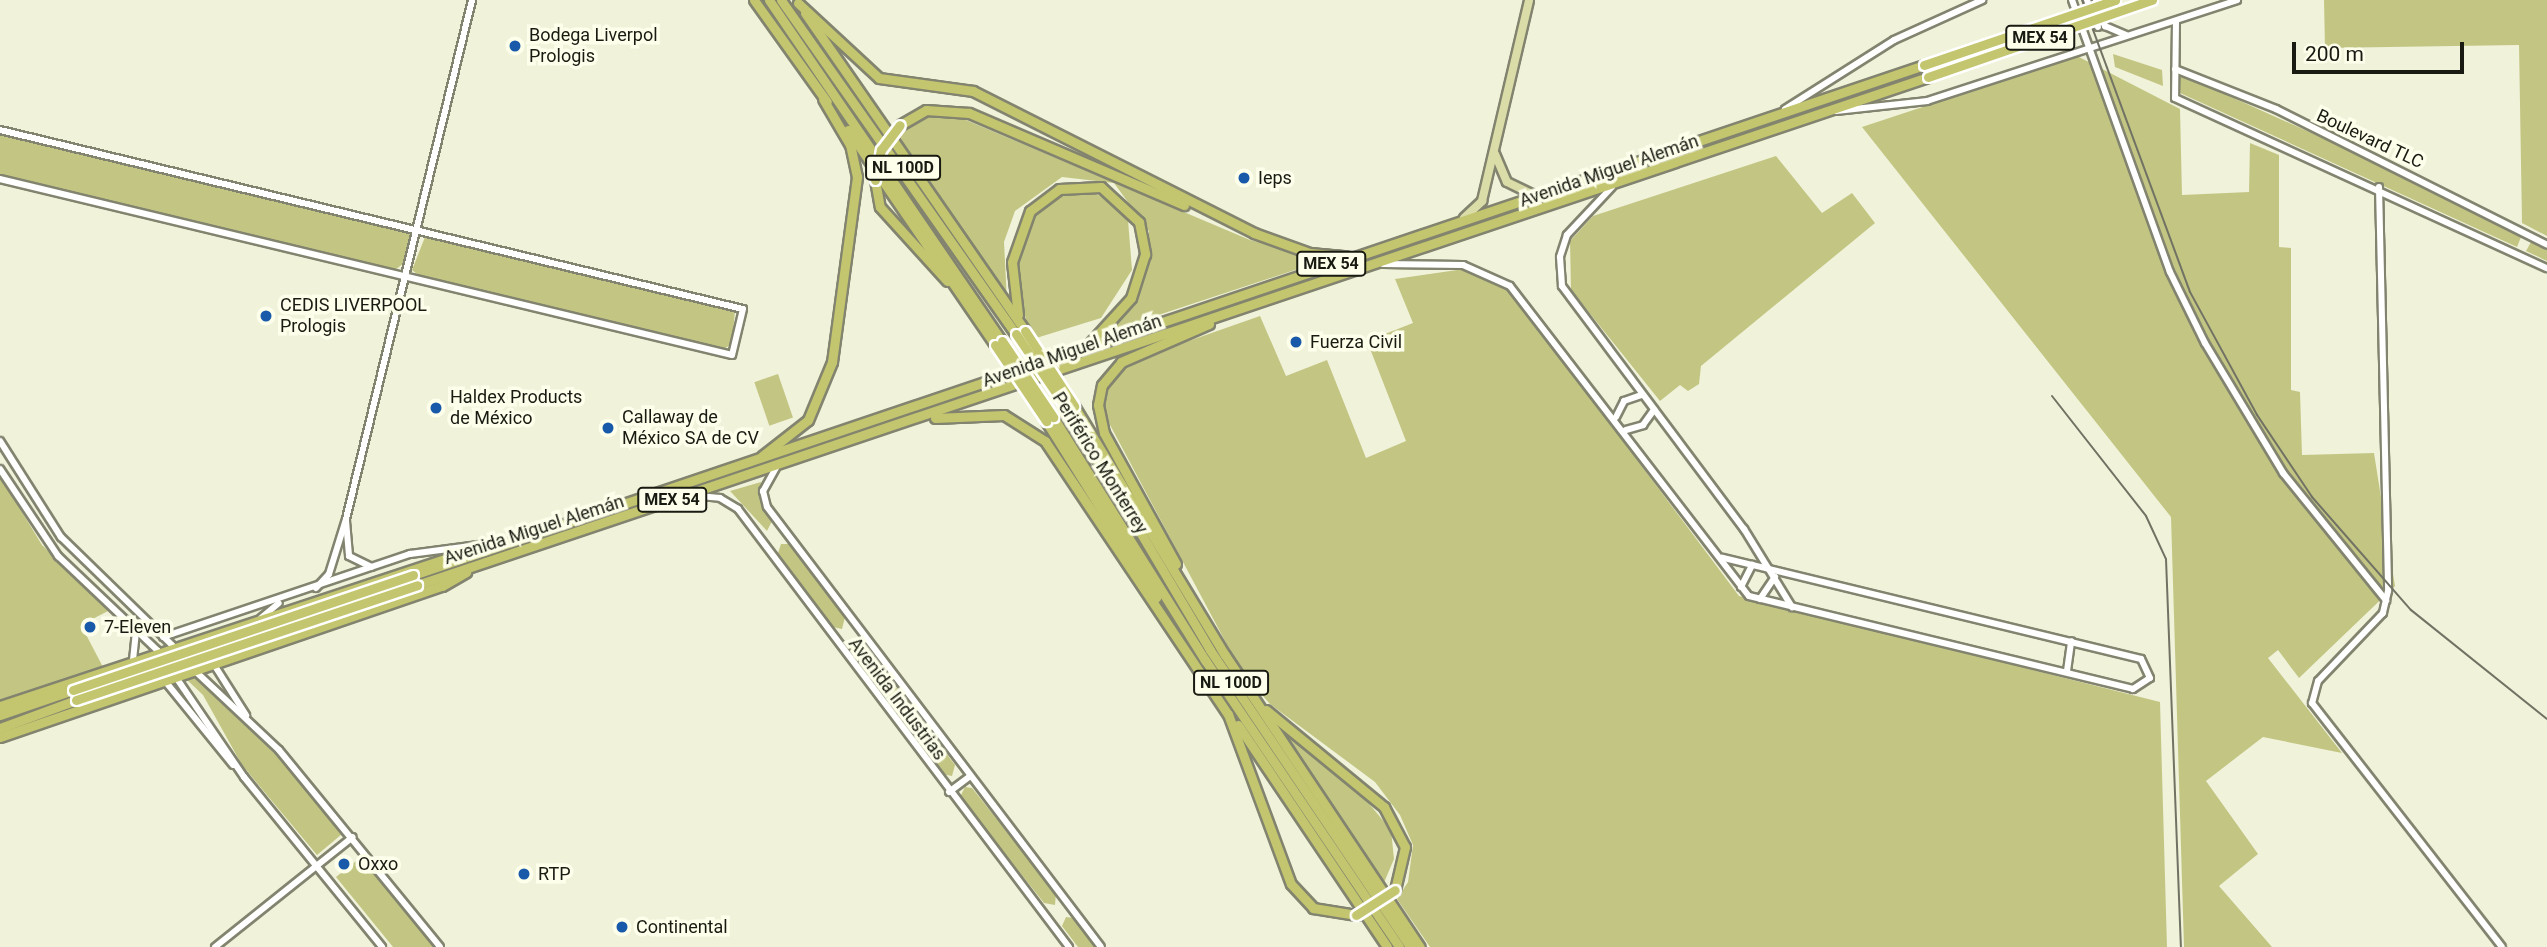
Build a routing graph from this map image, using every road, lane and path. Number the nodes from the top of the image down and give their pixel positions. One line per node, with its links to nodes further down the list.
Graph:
1 (472, 0): 30 (street)
2 (754, 0): 19 (highway)
3 (769, 0): 39 (highway, Periférico Monterrey / NL 100D)
4 (782, 0): 38 (highway, Periférico Monterrey / NL 100D)
5 (1529, 0): 23 (main road)
6 (1982, 0): 21 (street)
7 (2072, 0): 17 (street)
8 (2087, 0): 15 (street)
9 (2096, 0): 16 (street)
10 (2115, 0): 21 (highway, Avenida Miguel Alemán / MEX 54, bridge)
11 (2152, 0): 20 (highway, Avenida Miguel Alemán / MEX 54, bridge)
12 (2237, 0): 14 (street)
13 (797, 2): 28 (highway); 38 (highway)
14 (2176, 21): 16 (street); 18 (street)
15 (2098, 27)
16 (2128, 36): 17 (street)
17 (2088, 48): 20 (street); 66 (street)
18 (2175, 69): 26 (street); 31 (street, Boulevard TLC)
19 (823, 99): 36 (highway); 50 (highway)
20 (1822, 113): 25 (highway, Avenida Miguel Alemán / MEX 54)
21 (1746, 127): 27 (highway, Avenida Miguel Alemán / MEX 54)
22 (0, 130): 30 (street)
23 (1494, 151): 27 (main road); 29 (main road)
24 (0, 179): 35 (street)
25 (1612, 187): 33 (highway, Avenida Miguel Alemán / MEX 54); 41 (street)
26 (2379, 187): 34 (street); 66 (street)
27 (1534, 195): 29 (highway, Avenida Miguel Alemán / MEX 54)
28 (1196, 207): 32 (highway); 36 (highway, bridge)
29 (1463, 219): 32 (highway, Avenida Miguel Alemán / MEX 54)
30 (415, 232): 35 (street); 35 (street)
31 (2547, 245)
32 (1358, 255): 40 (highway, Avenida Miguel Alemán / MEX 54)
33 (1383, 264): 37 (highway, Avenida Miguel Alemán / MEX 54); 45 (street)
34 (2547, 268)
35 (404, 277): 53 (street)
36 (966, 301): 39 (highway)
37 (1214, 319): 44 (highway, Avenida Miguel Alemán / MEX 54); 68 (highway)
38 (1020, 330): 40 (highway); 42 (highway, Periférico Monterrey / NL 100D, bridge)
39 (999, 343): 46 (highway, Periférico Monterrey / NL 100D, bridge)
40 (1083, 349): 50 (highway, Avenida Miguel Alemán / MEX 54)
41 (1641, 395): 43 (street); 45 (street)
42 (1071, 408): 68 (highway); 104 (highway, Periférico Monterrey / NL 100D)
43 (1654, 410): 47 (street); 60 (street)
44 (927, 417): 49 (highway, Avenida Miguel Alemán / MEX 54); 75 (highway)
45 (1616, 417): 47 (street)
46 (1049, 419): 75 (highway); 103 (highway, Periférico Monterrey / NL 100D)
47 (1626, 430): 56 (street)
48 (0, 441): 72 (street)
49 (777, 466): 52 (highway, Avenida Miguel Alemán / MEX 54); 92 (street, Avenida Industrias)
50 (739, 468): 54 (highway, Avenida Miguel Alemán / MEX 54)
51 (0, 469): 70 (street)
52 (687, 495): 59 (highway, Avenida Miguel Alemán / MEX 54); 94 (street, Avenida Industrias)
53 (346, 519): 58 (street); 63 (street)
54 (516, 542): 55 (highway, Avenida Miguel Alemán / MEX 54); 58 (street)
55 (483, 552): 61 (highway, Avenida Miguel Alemán / MEX 54); 69 (highway)
56 (1722, 558): 57 (street); 62 (street)
57 (1752, 565): 60 (street); 62 (street)
58 (380, 566): 63 (street)
59 (470, 568): 61 (highway, Avenida Miguel Alemán / MEX 54); 78 (highway)
60 (1773, 574): 64 (street); 67 (street); 73 (street)
61 (415, 580): 85 (highway, Avenida Miguel Alemán / MEX 54, bridge)
62 (1741, 587): 64 (street)
63 (316, 588): 65 (street)
64 (1760, 599): 67 (street)
65 (283, 600): 69 (street); 72 (street)
66 (2386, 600): 106 (street)
67 (1792, 607): 80 (street)
68 (1198, 610): 84 (highway)
69 (261, 618): 71 (highway)
70 (136, 629): 76 (street); 77 (street)
71 (206, 635): 74 (highway); 78 (highway)
72 (163, 637): 74 (street)
73 (2071, 641): 80 (street); 80 (street)
74 (173, 646): 76 (highway); 79 (street)
75 (1184, 648): 87 (highway)
76 (158, 651): 77 (highway); 81 (street)
77 (133, 660): 83 (highway); 86 (highway)
78 (215, 662): 79 (highway); 90 (street)
79 (193, 670): 81 (highway); 90 (street)
80 (2067, 671)
81 (176, 676): 82 (highway); 93 (street)
82 (165, 681): 83 (highway); 93 (street)
83 (147, 687): 91 (highway)
84 (1251, 693): 87 (highway, bridge); 105 (highway)
85 (74, 695): 88 (highway, Avenida Miguel Alemán / MEX 54); 89 (highway, Avenida Miguel Alemán / MEX 54)
86 (0, 706)
87 (1228, 714): 102 (highway)
88 (0, 715)
89 (0, 728)
90 (261, 732): 95 (street)
91 (0, 737)
92 (970, 776): 94 (street); 101 (street, Avenida Industrias)
93 (244, 777): 96 (street)
94 (949, 792): 100 (street, Avenida Industrias)
95 (352, 837): 96 (street); 99 (street)
96 (318, 865): 97 (street); 98 (street)
97 (215, 947)
98 (382, 947)
99 (440, 947)
100 (1069, 947)
101 (1101, 947)
102 (1387, 947)
103 (1399, 947)
104 (1410, 947)
105 (1420, 947)
106 (2502, 947)

